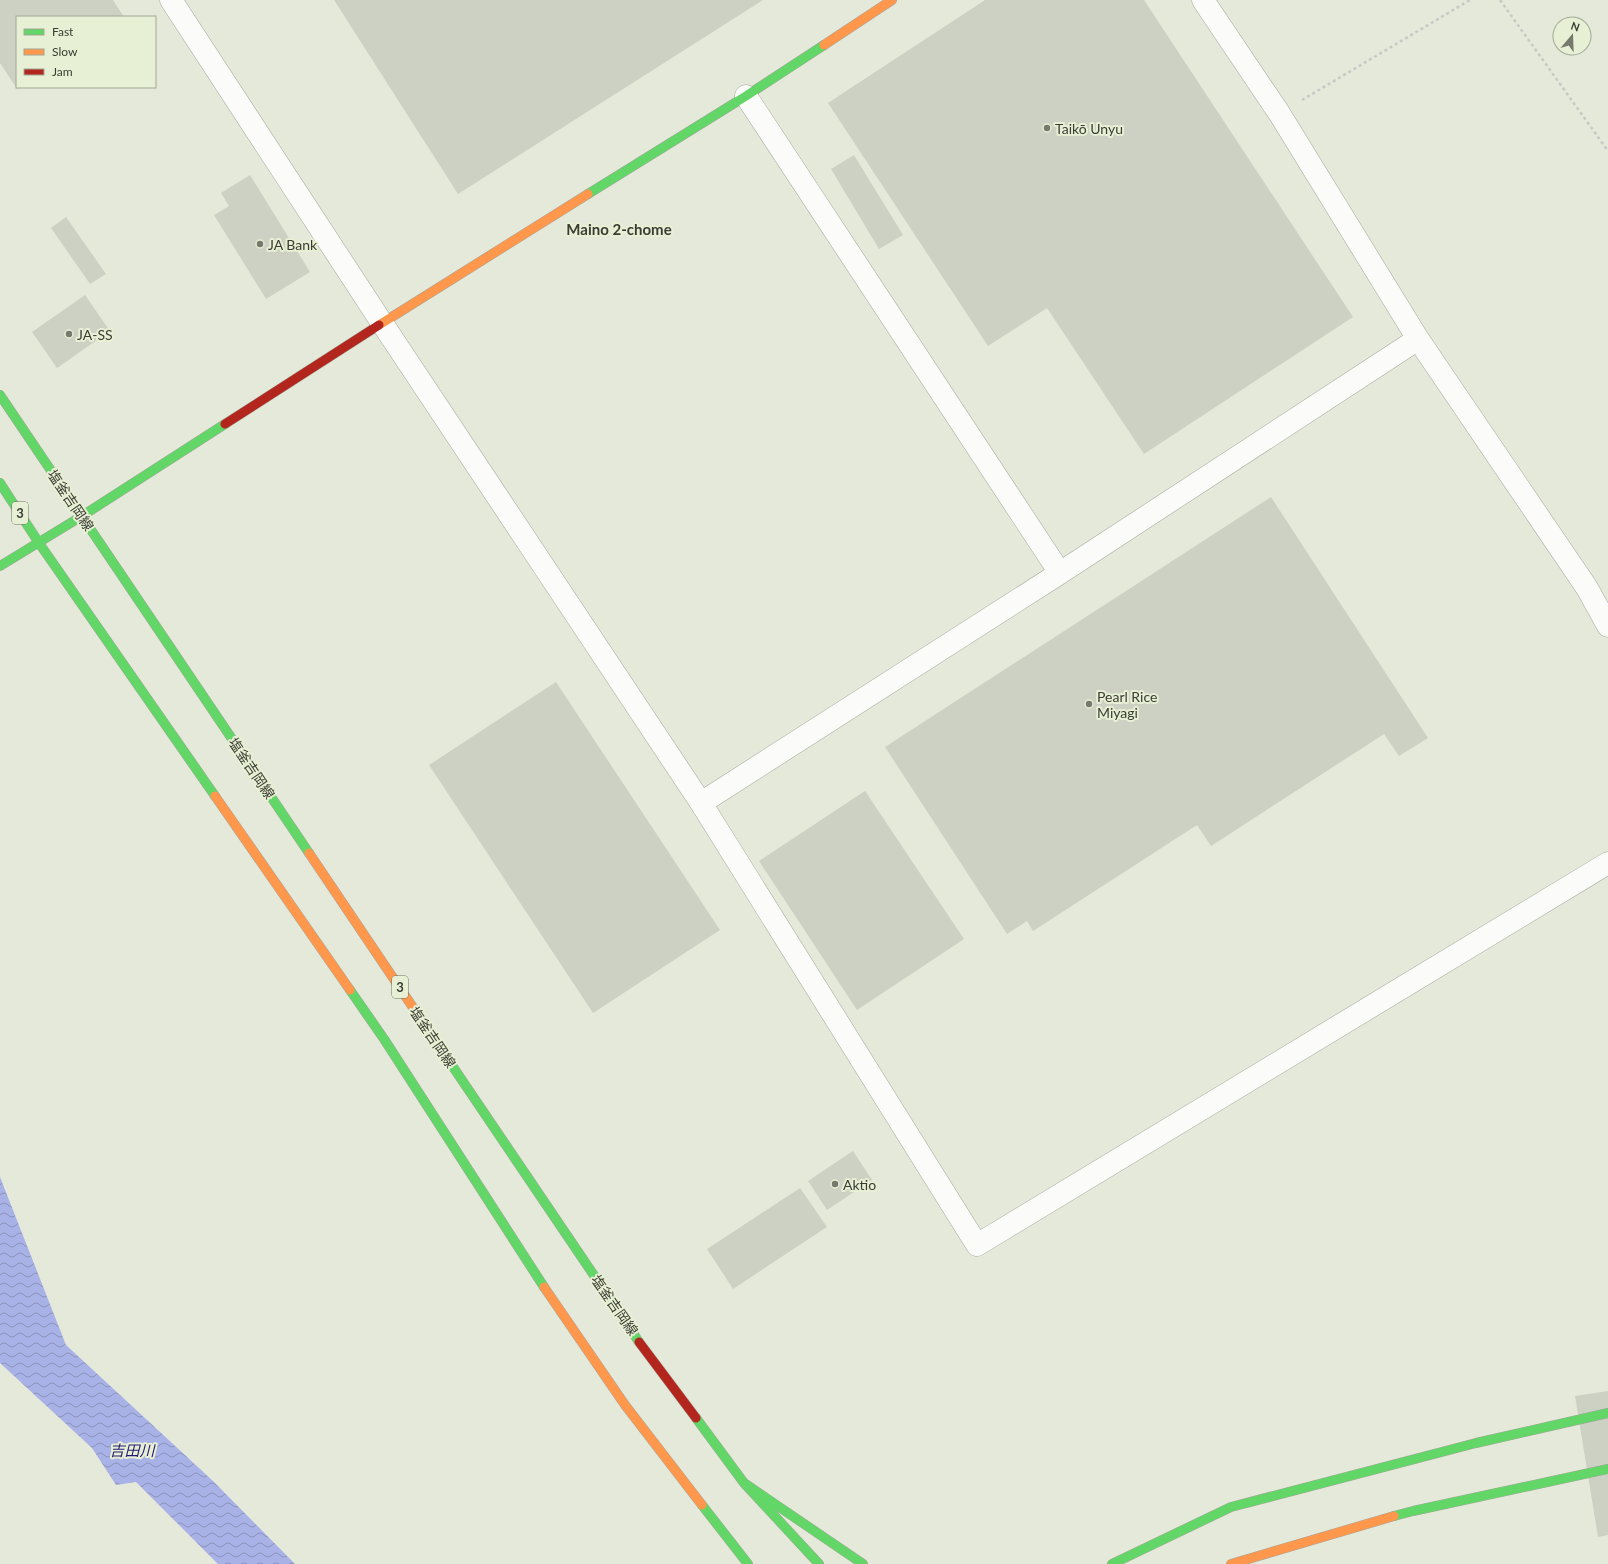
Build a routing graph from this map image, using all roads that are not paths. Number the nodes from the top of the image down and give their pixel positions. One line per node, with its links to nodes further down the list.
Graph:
1 (171, 0): 5 (street)
2 (892, 0): 4 (main road)
3 (1203, 0): 6 (street)
4 (746, 96): 5 (main road); 12 (street)
5 (382, 323): 9 (main road); 14 (street)
6 (1418, 339): 12 (street); 13 (street)
7 (0, 395): 9 (main road, 塩釜吉岡線 / 3)
8 (0, 483): 10 (main road, 3)
9 (82, 516): 10 (main road); 18 (main road, 塩釜吉岡線 / 3)
10 (39, 543): 11 (main road); 19 (main road, 3)
11 (0, 566)
12 (1060, 572): 14 (street)
13 (1608, 626)
14 (701, 803): 15 (street)
15 (1608, 863)
16 (1608, 1413): 22 (main road)
17 (1608, 1469): 23 (main road)
18 (744, 1483): 20 (main road, 塩釜吉岡線 / 3); 21 (main road)
19 (748, 1564)
20 (819, 1564)
21 (863, 1564)
22 (1112, 1564)
23 (1231, 1564)

